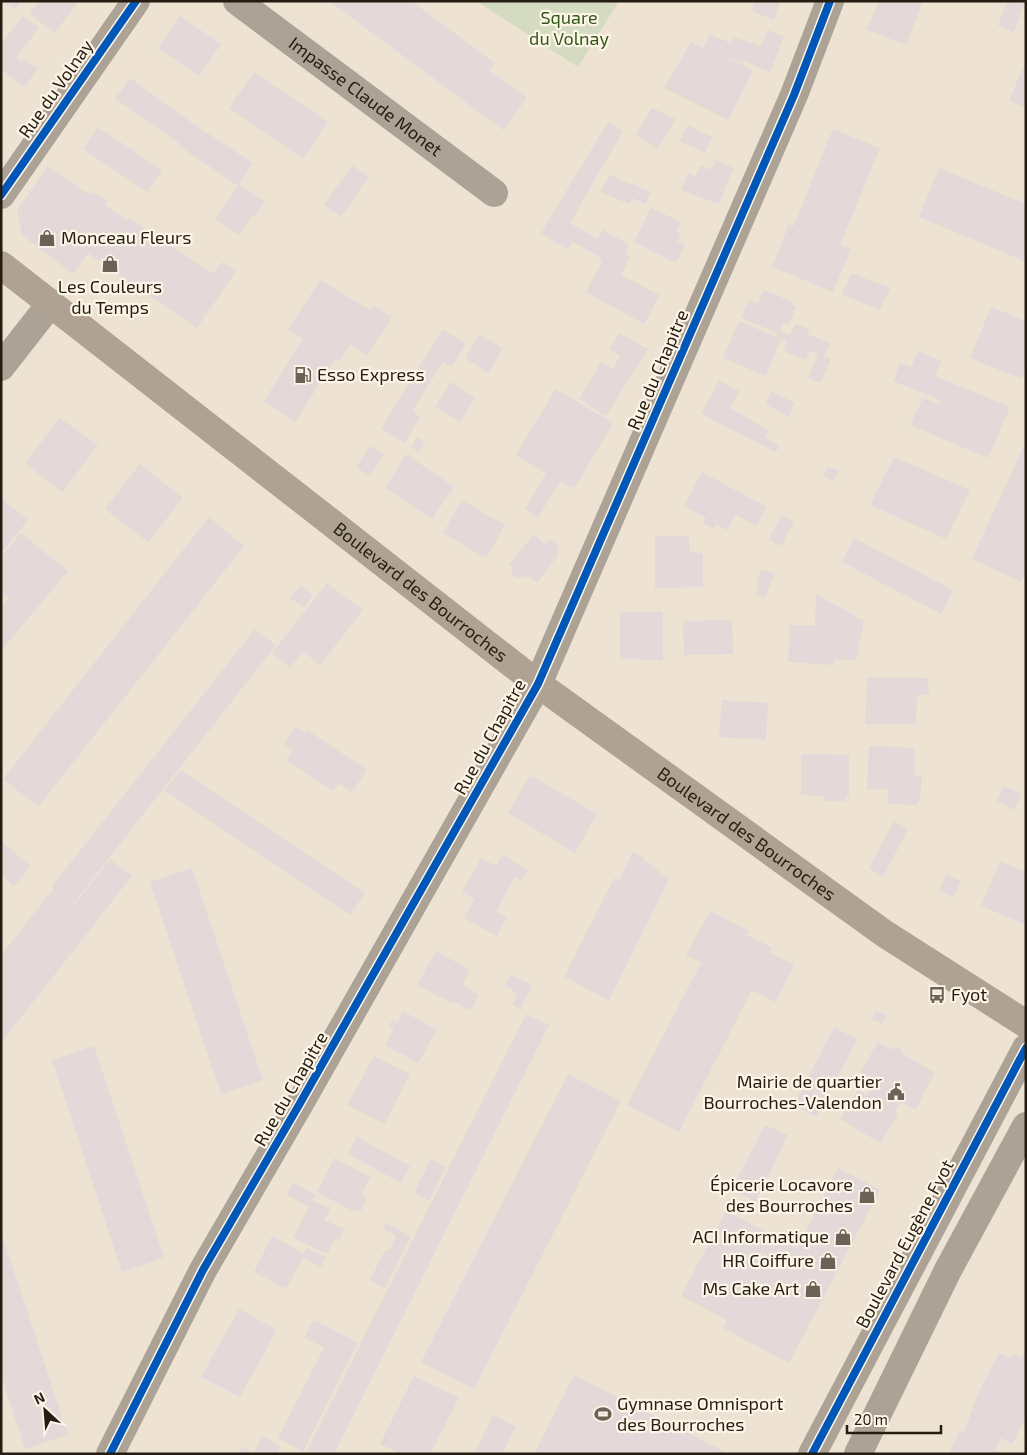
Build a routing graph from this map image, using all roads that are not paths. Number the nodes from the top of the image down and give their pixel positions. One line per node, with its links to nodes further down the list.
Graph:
1 (136, 1): 5 (street, Rue du Volnay)
2 (237, 1): 4 (street, Impasse Claude Monet)
3 (830, 1): 9 (street, Rue du Chapitre)
4 (494, 193)
5 (1, 195)
6 (1, 265): 7 (main road, Boulevard des Bourroches)
7 (52, 303): 8 (street); 9 (main road, Boulevard des Bourroches)
8 (1, 367)
9 (538, 684): 10 (main road, Boulevard des Bourroches); 13 (street, Rue du Chapitre)
10 (1026, 1024)
11 (1026, 1048): 14 (street, Boulevard Eugène Fyot)
12 (1026, 1126): 15 (street)
13 (110, 1454)
14 (812, 1454)
15 (858, 1454)

